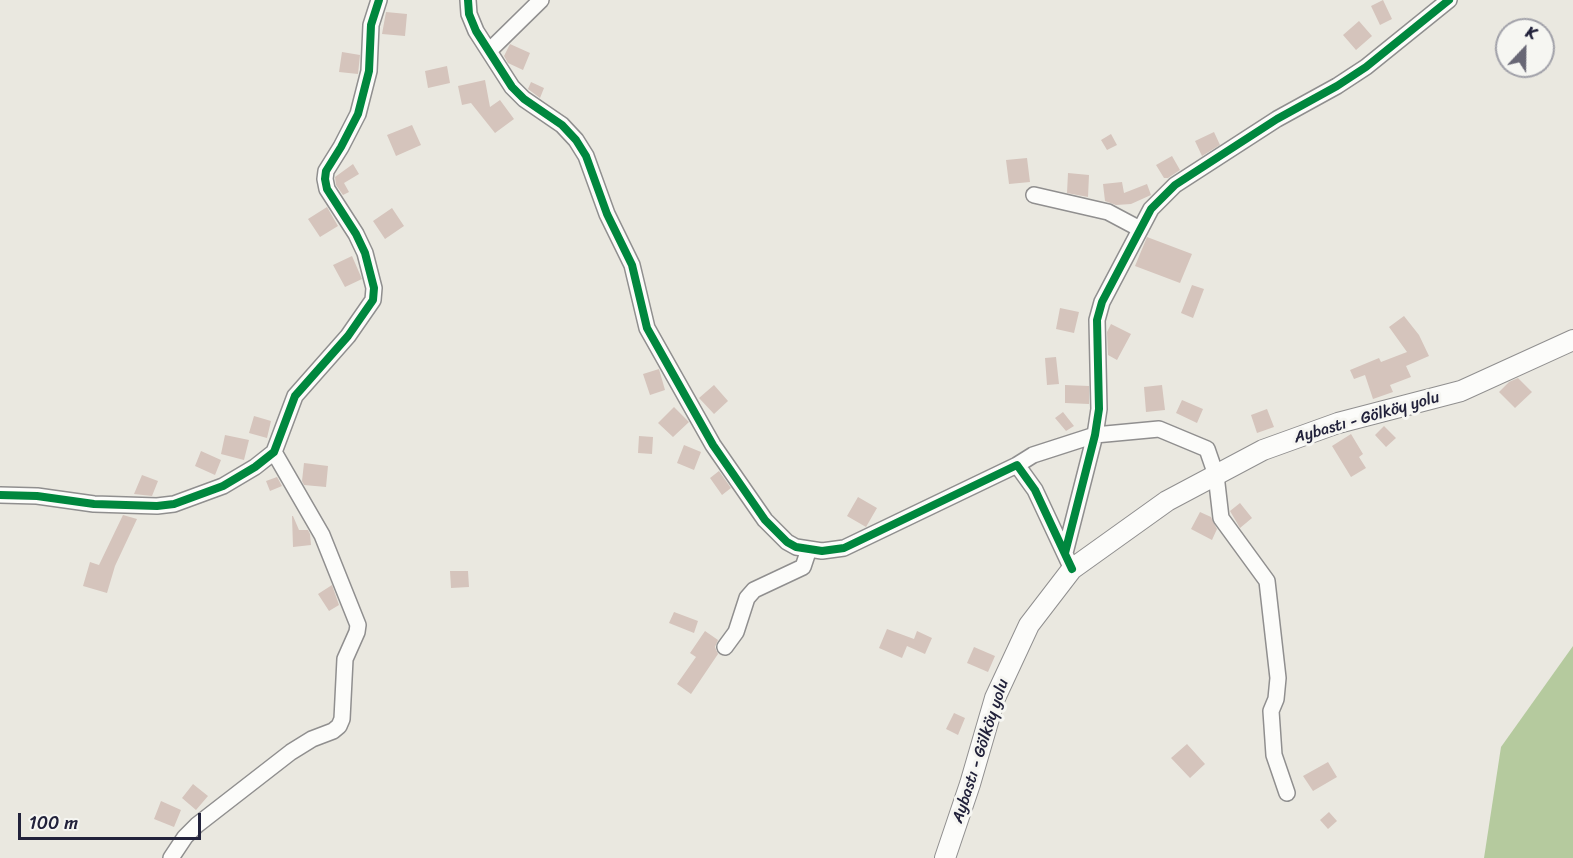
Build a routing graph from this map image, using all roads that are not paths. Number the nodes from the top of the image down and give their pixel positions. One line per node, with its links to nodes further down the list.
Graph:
1 (379, 0): 10 (street)
2 (468, 0): 5 (street)
3 (541, 0): 5 (street)
4 (1449, 0): 7 (street)
5 (489, 51): 14 (street)
6 (1035, 195): 7 (street)
7 (1140, 229): 9 (street)
8 (1573, 340): 12 (main road, Aybastı - Gölköy yolu)
9 (1095, 435): 11 (street); 12 (street); 15 (street)
10 (274, 452): 13 (street); 18 (street)
11 (1017, 465): 14 (street); 15 (street)
12 (1216, 475): 15 (main road, Aybastı - Gölköy yolu); 17 (street)
13 (0, 495)
14 (809, 549): 16 (street)
15 (1068, 561): 19 (main road, Aybastı - Gölköy yolu)
16 (725, 647)
17 (1287, 792)
18 (171, 858)
19 (945, 858)

